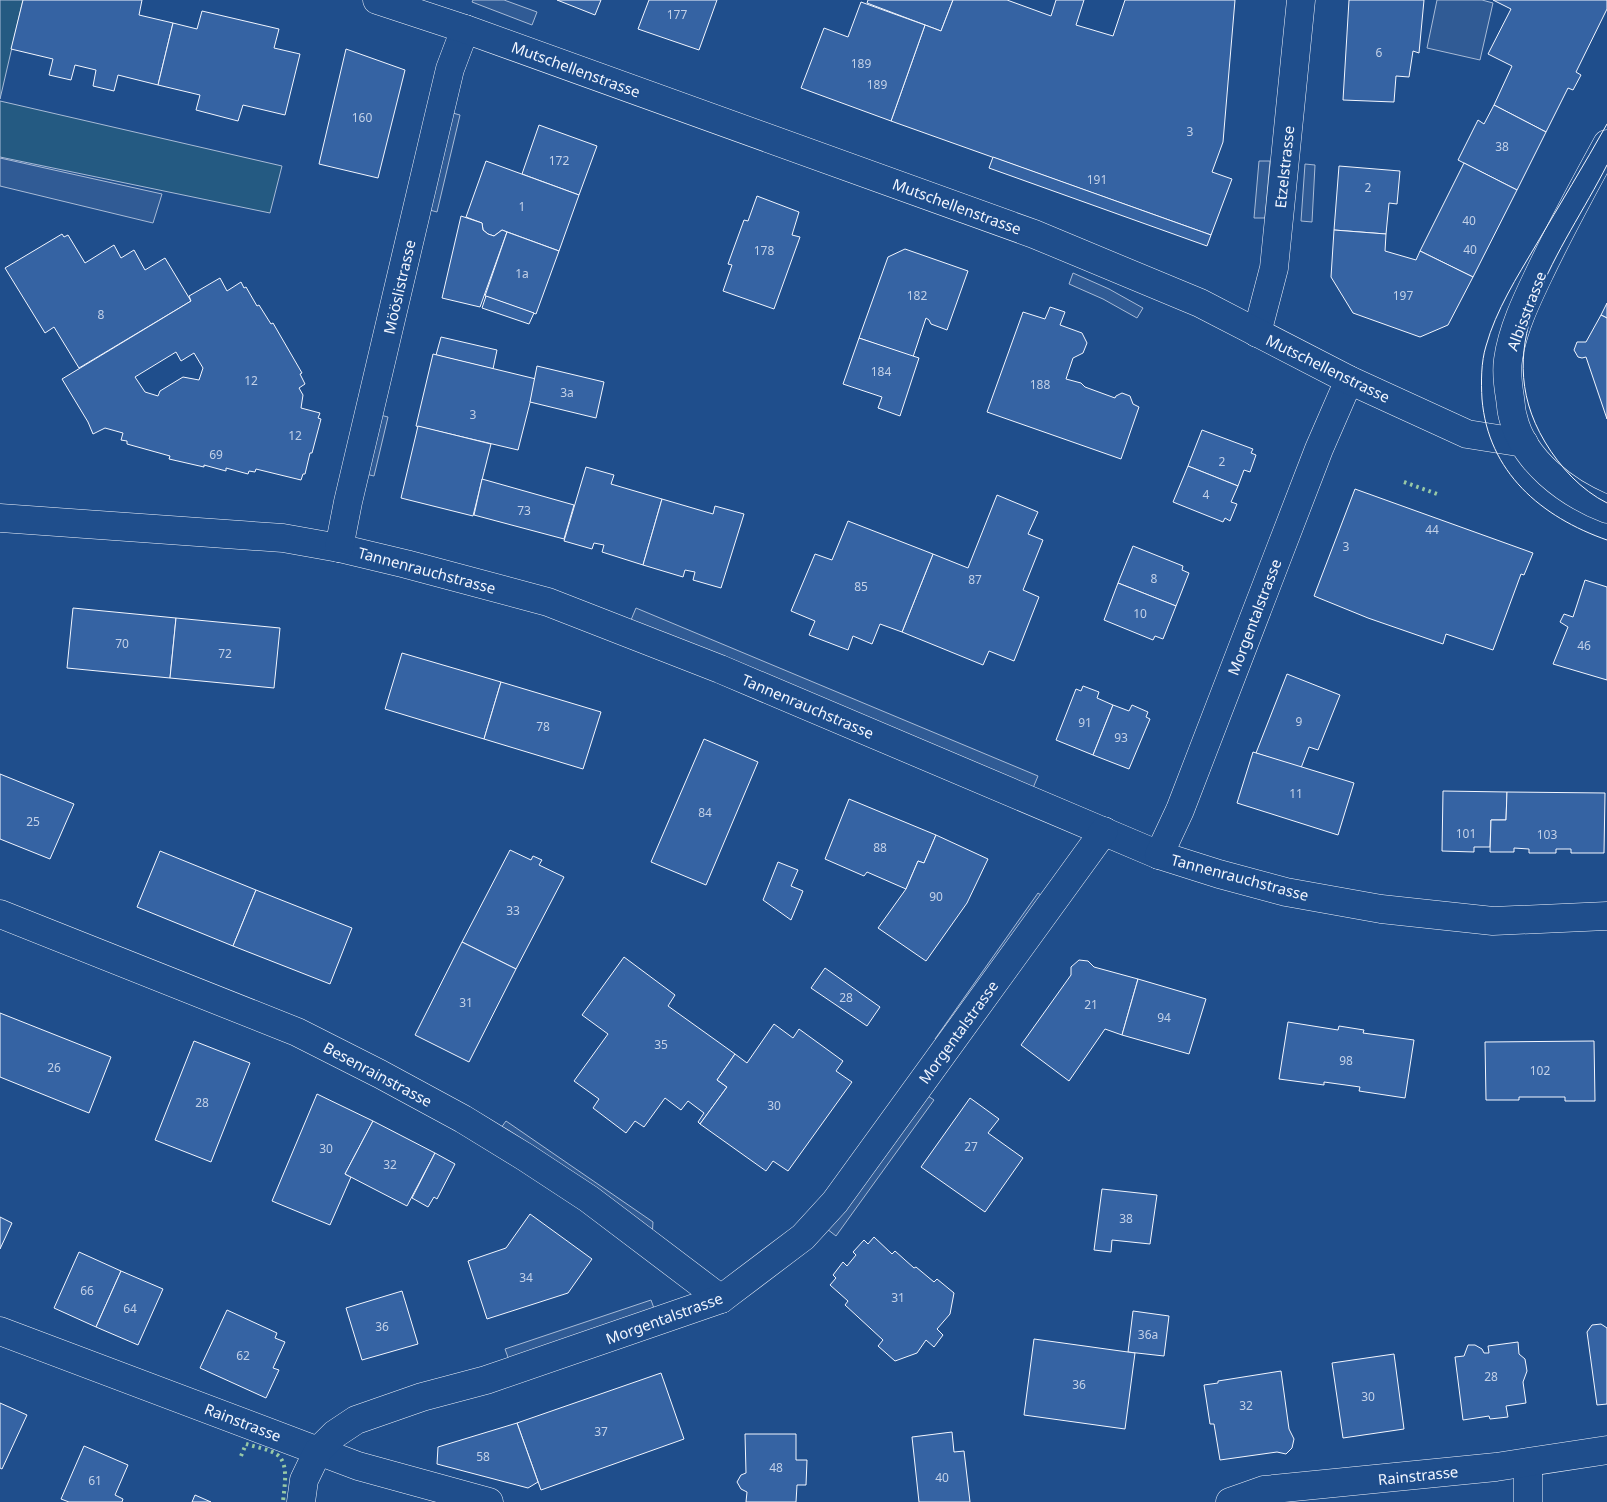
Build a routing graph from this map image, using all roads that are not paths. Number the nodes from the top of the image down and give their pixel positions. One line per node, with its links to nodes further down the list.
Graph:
1 (377, 0): 3 (street, Mutschellenstrasse)
2 (1301, 0): 6 (street, Etzelstrasse)
3 (426, 7): 4 (street, Mutschellenstrasse)
4 (465, 28): 6 (street, Mutschellenstrasse); 11 (street, Mööslistrasse)
5 (1607, 144): 8 (street, Albisstrasse)
6 (1258, 333): 7 (street, Mutschellenstrasse)
7 (1349, 380): 8 (street, Mutschellenstrasse); 13 (street, Morgentalstrasse)
8 (1524, 443): 9 (street, Albisstrasse)
9 (1607, 509)
10 (0, 518): 11 (street, Tannenrauchstrasse)
11 (339, 548): 12 (street, Tannenrauchstrasse)
12 (1104, 831): 13 (street, Tannenrauchstrasse); 16 (street, Morgentalstrasse)
13 (1159, 854): 15 (street, Tannenrauchstrasse)
14 (0, 914): 16 (street, Besenrainstrasse)
15 (1607, 916)
16 (721, 1299): 19 (street, Morgentalstrasse)
17 (0, 1331): 19 (street, Rainstrasse)
18 (1607, 1450): 20 (street, Rainstrasse)
19 (318, 1451): 21 (street, Morgentalstrasse); 22 (street, Rainstrasse)
20 (1528, 1463): 23 (street, Rainstrasse); 24 (street)
21 (302, 1502)
22 (489, 1502)
23 (1230, 1502)
24 (1528, 1502)

